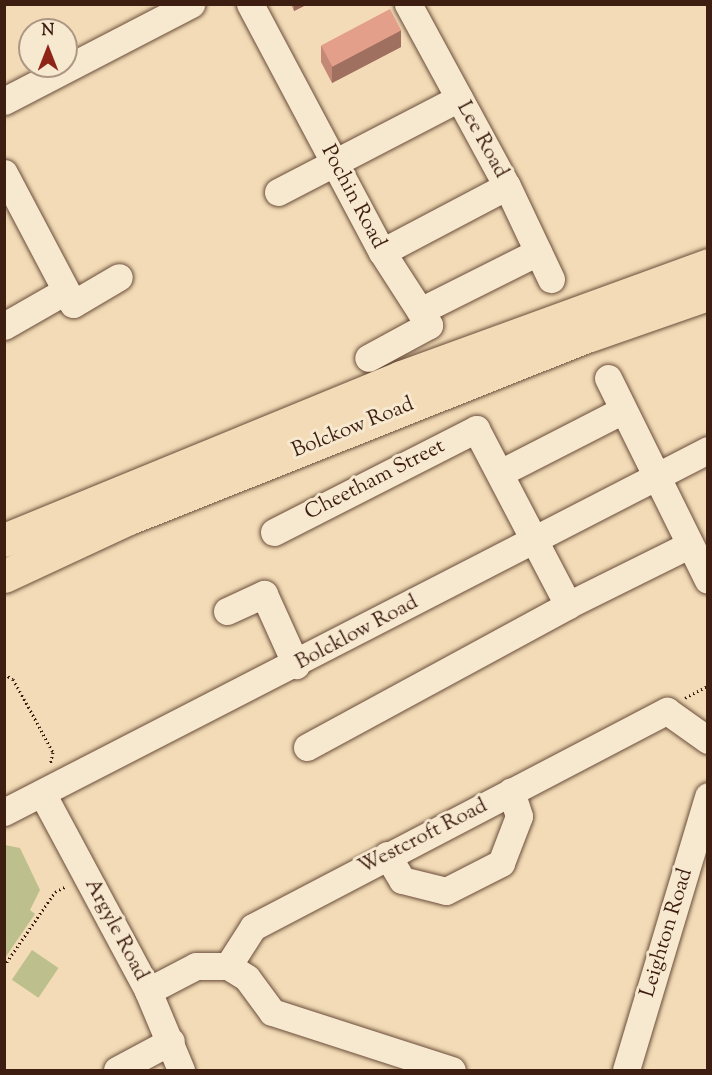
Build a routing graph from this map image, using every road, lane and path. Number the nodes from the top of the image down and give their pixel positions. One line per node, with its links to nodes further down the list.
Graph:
1 (191, 4): 5 (street)
2 (250, 4): 6 (street, Pochin Road)
3 (408, 4): 4 (street, Lee Road)
4 (459, 98): 6 (street); 8 (street, Lee Road)
5 (4, 101)
6 (334, 162): 9 (street); 11 (street, Pochin Road)
7 (4, 173): 10 (street)
8 (507, 186): 11 (street); 12 (street, Lee Road)
9 (278, 192)
10 (11, 202): 16 (street)
11 (382, 252): 18 (street, Pochin Road)
12 (538, 252): 15 (street, Lee Road); 18 (street)
13 (708, 265): 28 (highway, Bolckow Road)
14 (119, 277): 16 (street)
15 (551, 279)
16 (65, 291): 19 (street)
17 (708, 294): 30 (highway, Bolckow Road)
18 (420, 311): 20 (street)
19 (4, 326)
20 (368, 358)
21 (608, 378): 22 (street)
22 (623, 410): 24 (street); 25 (street)
23 (708, 450): 25 (street, Bolcklow Road)
24 (500, 472): 26 (street, Cheetham Street); 27 (street)
25 (655, 477): 27 (street, Bolcklow Road); 29 (street)
26 (274, 532)
27 (535, 539): 32 (street); 34 (street, Bolcklow Road)
28 (4, 540)
29 (689, 545): 31 (street); 32 (street)
30 (4, 576)
31 (708, 580)
32 (568, 605): 37 (street)
33 (227, 611): 34 (street)
34 (296, 665): 38 (street, Bolcklow Road)
35 (4, 674): 38 (path)
36 (708, 740): 39 (street, Westcroft Road)
37 (307, 747)
38 (50, 790): 41 (street, Bolcklow Road); 43 (street, Argyle Road)
39 (511, 791): 42 (street, Westcroft Road); 42 (street)
40 (708, 796): 51 (street, Leighton Road)
41 (4, 812)
42 (387, 855): 45 (street, Westcroft Road)
43 (88, 877): 44 (path); 46 (street, Argyle Road)
44 (4, 966)
45 (228, 966): 46 (street); 50 (street)
46 (148, 991): 47 (street, Argyle Road)
47 (171, 1041): 48 (street); 49 (street, Argyle Road)
48 (117, 1071)
49 (182, 1071)
50 (452, 1071)
51 (626, 1071)

